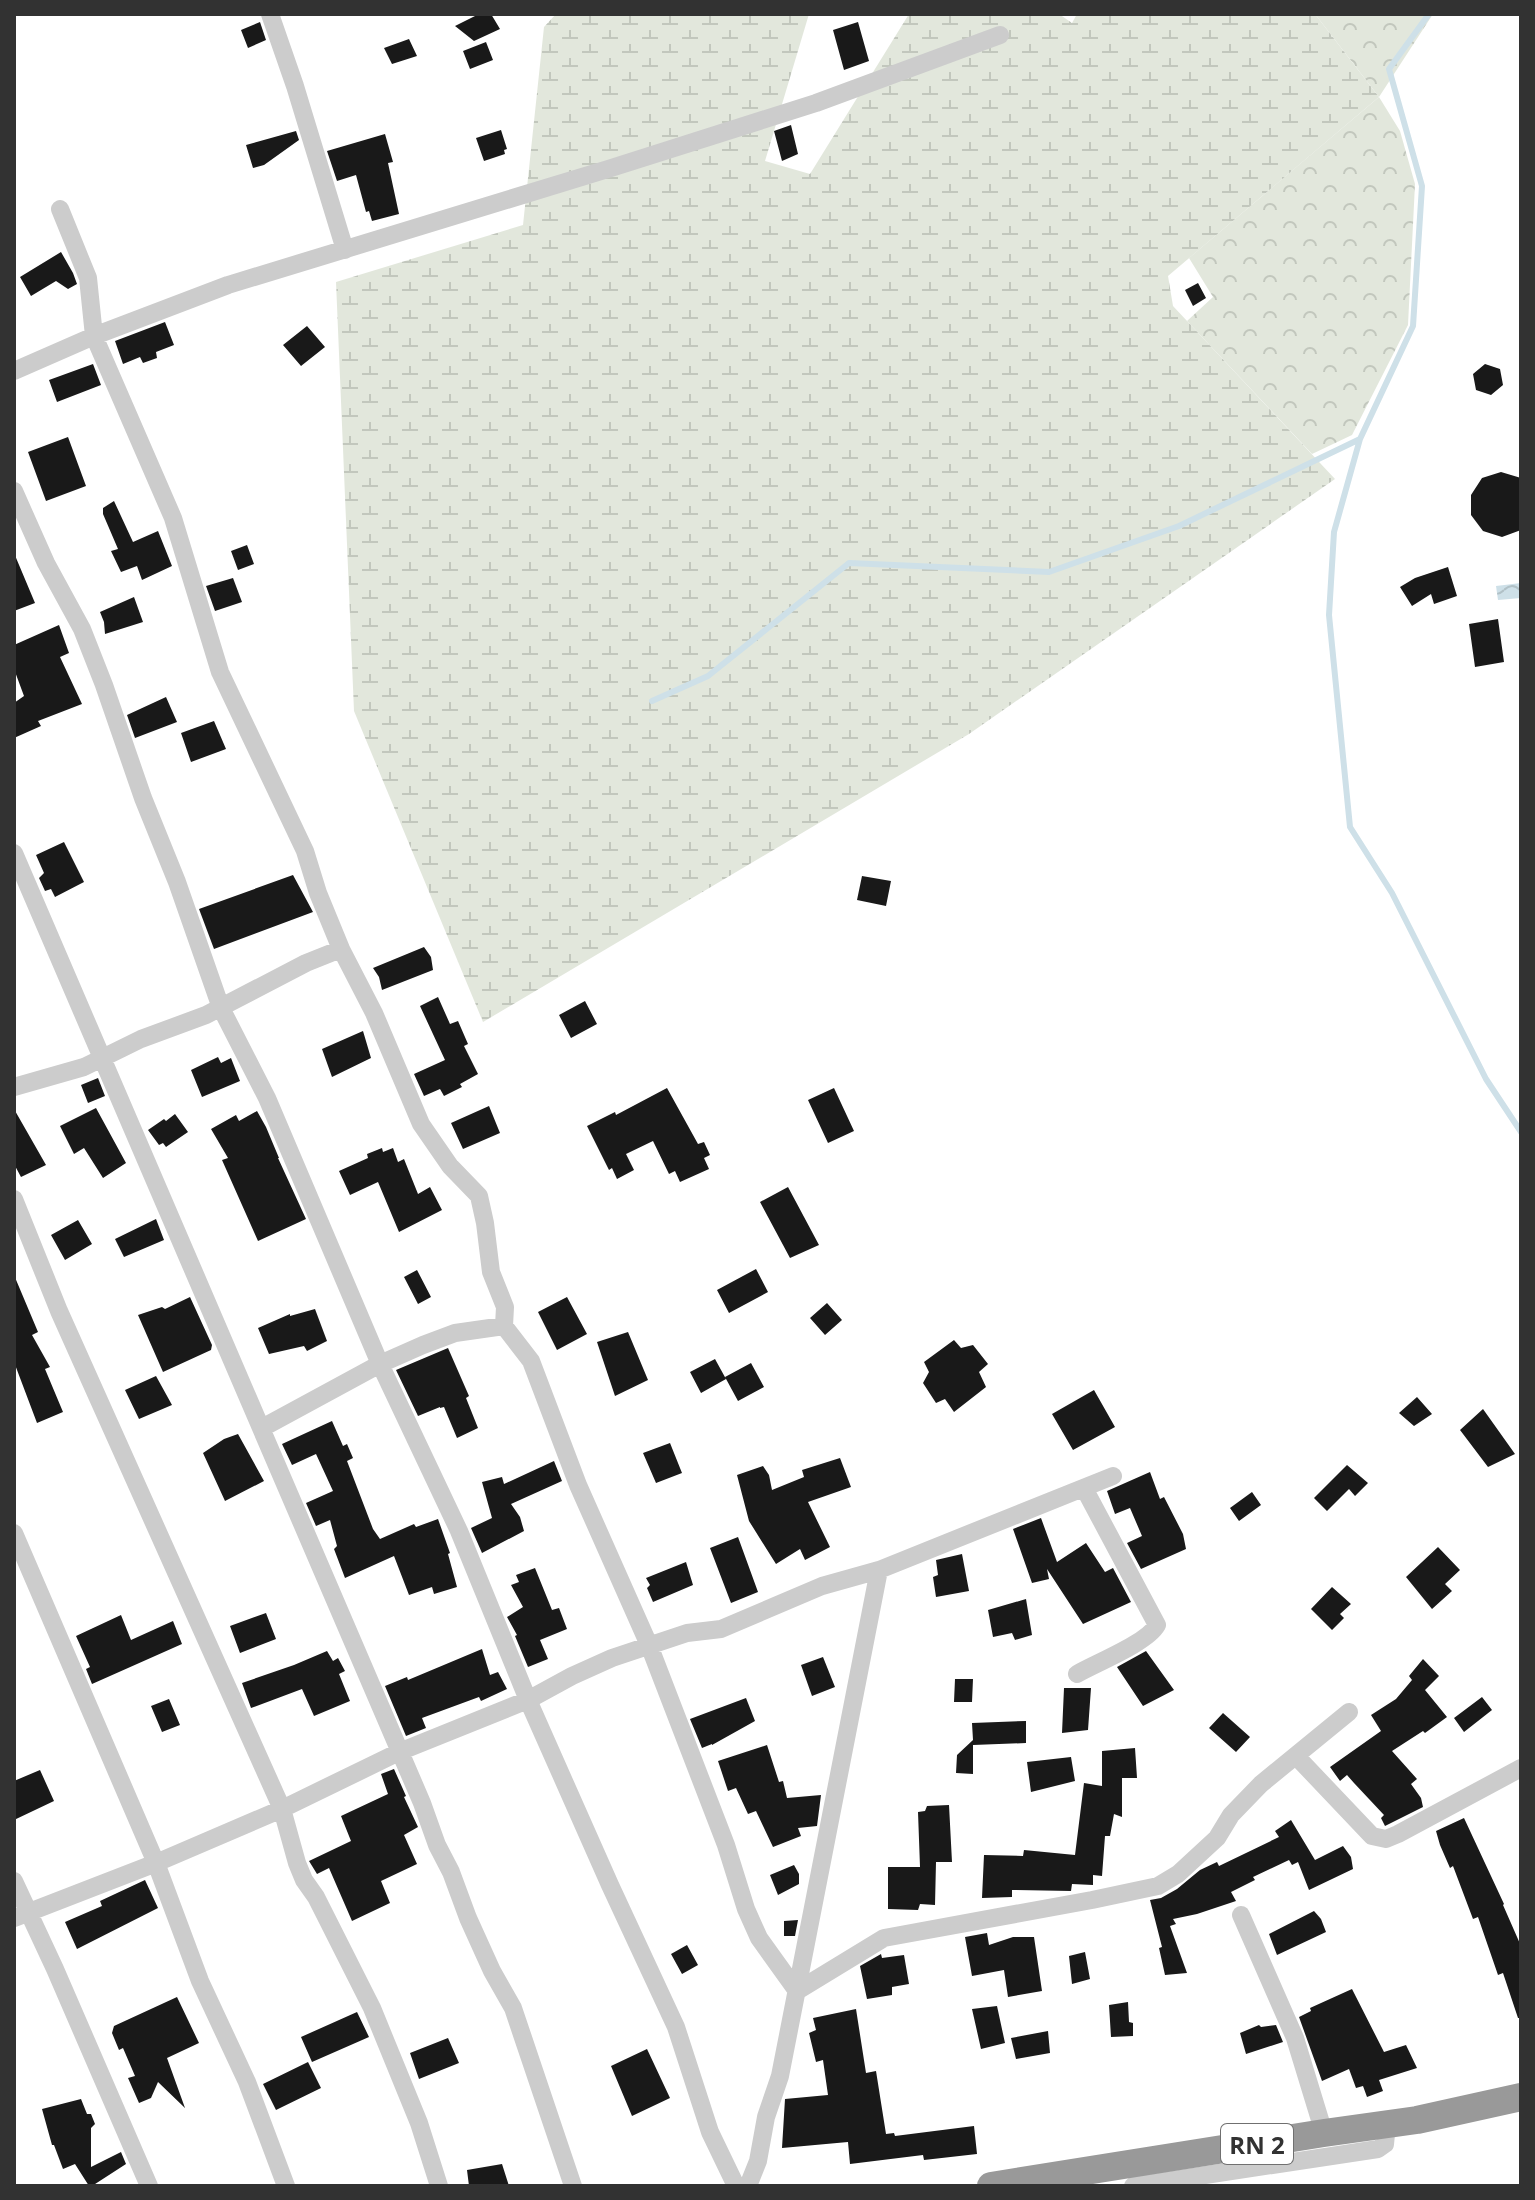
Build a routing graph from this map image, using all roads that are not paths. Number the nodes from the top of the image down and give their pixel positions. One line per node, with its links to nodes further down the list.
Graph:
1 (270, 14): 4 (street)
2 (1000, 35): 4 (street)
3 (60, 209): 5 (street)
4 (345, 250): 5 (street)
5 (94, 336): 6 (street); 9 (street)
6 (14, 371)
7 (14, 491): 10 (street)
8 (14, 853): 11 (street)
9 (341, 949): 10 (street); 14 (street)
10 (221, 1008): 11 (street); 15 (street)
11 (103, 1059): 12 (street); 16 (street)
12 (14, 1087)
13 (14, 1199): 28 (street)
14 (504, 1326): 15 (street); 21 (street)
15 (380, 1364): 16 (street); 23 (street)
16 (262, 1428): 25 (street)
17 (1113, 1476): 18 (street)
18 (1084, 1488): 20 (street); 22 (street)
19 (14, 1533): 29 (street)
20 (879, 1570): 21 (street); 33 (street)
21 (649, 1645): 23 (street); 33 (street)
22 (1077, 1674)
23 (528, 1700): 25 (street); 41 (street)
24 (1349, 1712): 26 (street)
25 (399, 1752): 28 (street); 40 (street)
26 (1296, 1756): 27 (street); 33 (street)
27 (1521, 1768)
28 (282, 1809): 29 (street); 39 (street)
29 (156, 1863): 31 (street); 38 (street)
30 (14, 1881): 31 (street)
31 (21, 1915): 37 (street)
32 (1241, 1915): 36 (street)
33 (797, 1991): 42 (street)
34 (1521, 2097): 35 (highway, RN 2)
35 (1387, 2124): 36 (highway, RN 2); 44 (street)
36 (1324, 2133): 43 (highway, RN 2)
37 (149, 2186)
38 (286, 2186)
39 (439, 2186)
40 (573, 2186)
41 (736, 2186)
42 (748, 2186)
43 (991, 2186)
44 (1133, 2186)

